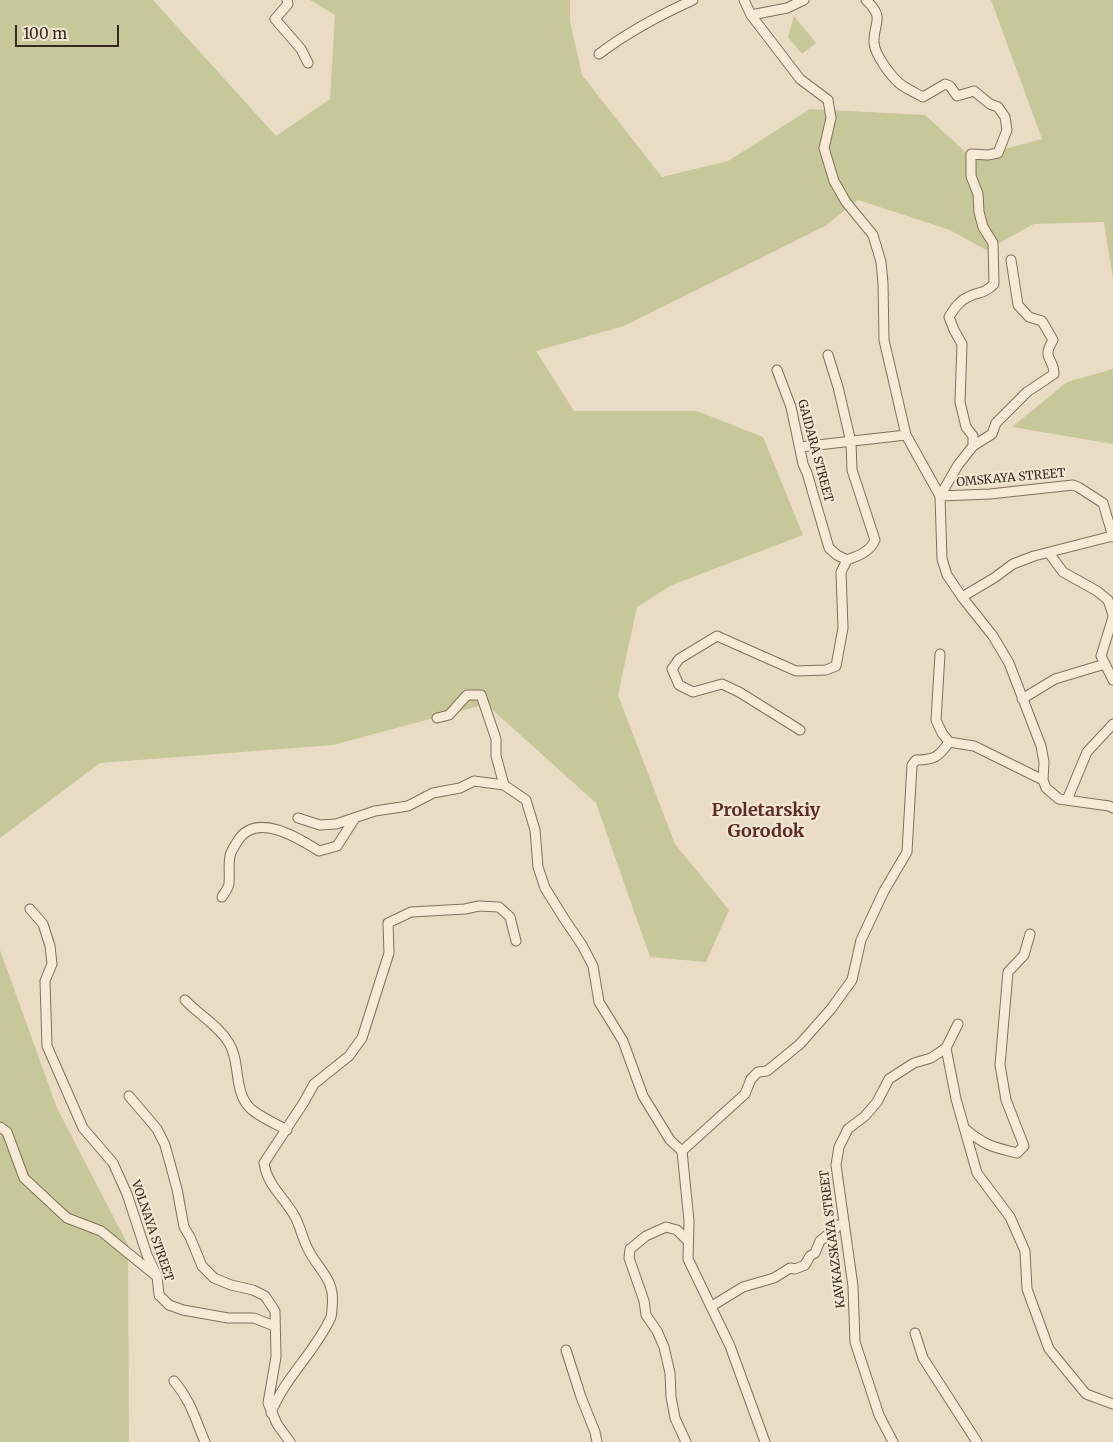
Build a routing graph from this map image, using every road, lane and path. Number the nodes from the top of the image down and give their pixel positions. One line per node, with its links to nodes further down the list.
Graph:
1 (287, 0): 8 (street)
2 (693, 0): 7 (street)
3 (744, 0): 6 (street)
4 (804, 0): 6 (street)
5 (866, 0): 14 (street)
6 (751, 15): 12 (street)
7 (599, 54)
8 (308, 63)
9 (1011, 260): 14 (street)
10 (828, 355): 13 (street)
11 (777, 370): 15 (street, GAIDARA STREET)
12 (906, 435): 13 (street); 16 (street)
13 (851, 442): 15 (street); 19 (street)
14 (973, 446): 16 (street)
15 (800, 447): 19 (street, GAIDARA STREET)
16 (940, 496): 17 (street, OMSKAYA STREET); 20 (street)
17 (1112, 536): 18 (street)
18 (1049, 553): 20 (street); 21 (street)
19 (847, 560): 28 (street)
20 (962, 597): 25 (street)
21 (1113, 616): 23 (street)
22 (940, 654): 29 (street)
23 (1105, 664): 24 (street); 25 (street)
24 (1113, 680)
25 (1022, 699): 30 (street)
26 (437, 718): 31 (street)
27 (1113, 724): 32 (street)
28 (800, 730)
29 (949, 742): 30 (street); 47 (street)
30 (1043, 780): 32 (street)
31 (504, 785): 35 (street); 47 (street)
32 (1067, 800): 33 (street)
33 (1113, 808)
34 (298, 818): 35 (street)
35 (355, 818): 36 (street)
36 (222, 897)
37 (30, 909): 50 (street, VOLNAYA STREET)
38 (1030, 934): 45 (street)
39 (516, 941): 46 (street)
40 (185, 1000): 46 (street)
41 (958, 1024): 42 (street)
42 (946, 1048): 45 (street); 48 (street, KAVKAZSKAYA STREET)
43 (129, 1096): 52 (street)
44 (0, 1127): 50 (street)
45 (964, 1127): 56 (street)
46 (287, 1130): 57 (street)
47 (682, 1151): 49 (street)
48 (844, 1226): 51 (street); 63 (street, KAVKAZSKAYA STREET)
49 (688, 1241): 51 (street); 61 (street)
50 (157, 1276): 52 (street, VOLNAYA STREET)
51 (712, 1306): 62 (street)
52 (274, 1326): 57 (street)
53 (915, 1332): 64 (street)
54 (566, 1350): 60 (street)
55 (174, 1381): 58 (street)
56 (1113, 1404)
57 (271, 1413): 59 (street)
58 (204, 1442)
59 (290, 1442)
60 (597, 1442)
61 (686, 1442)
62 (765, 1442)
63 (893, 1442)
64 (977, 1442)

